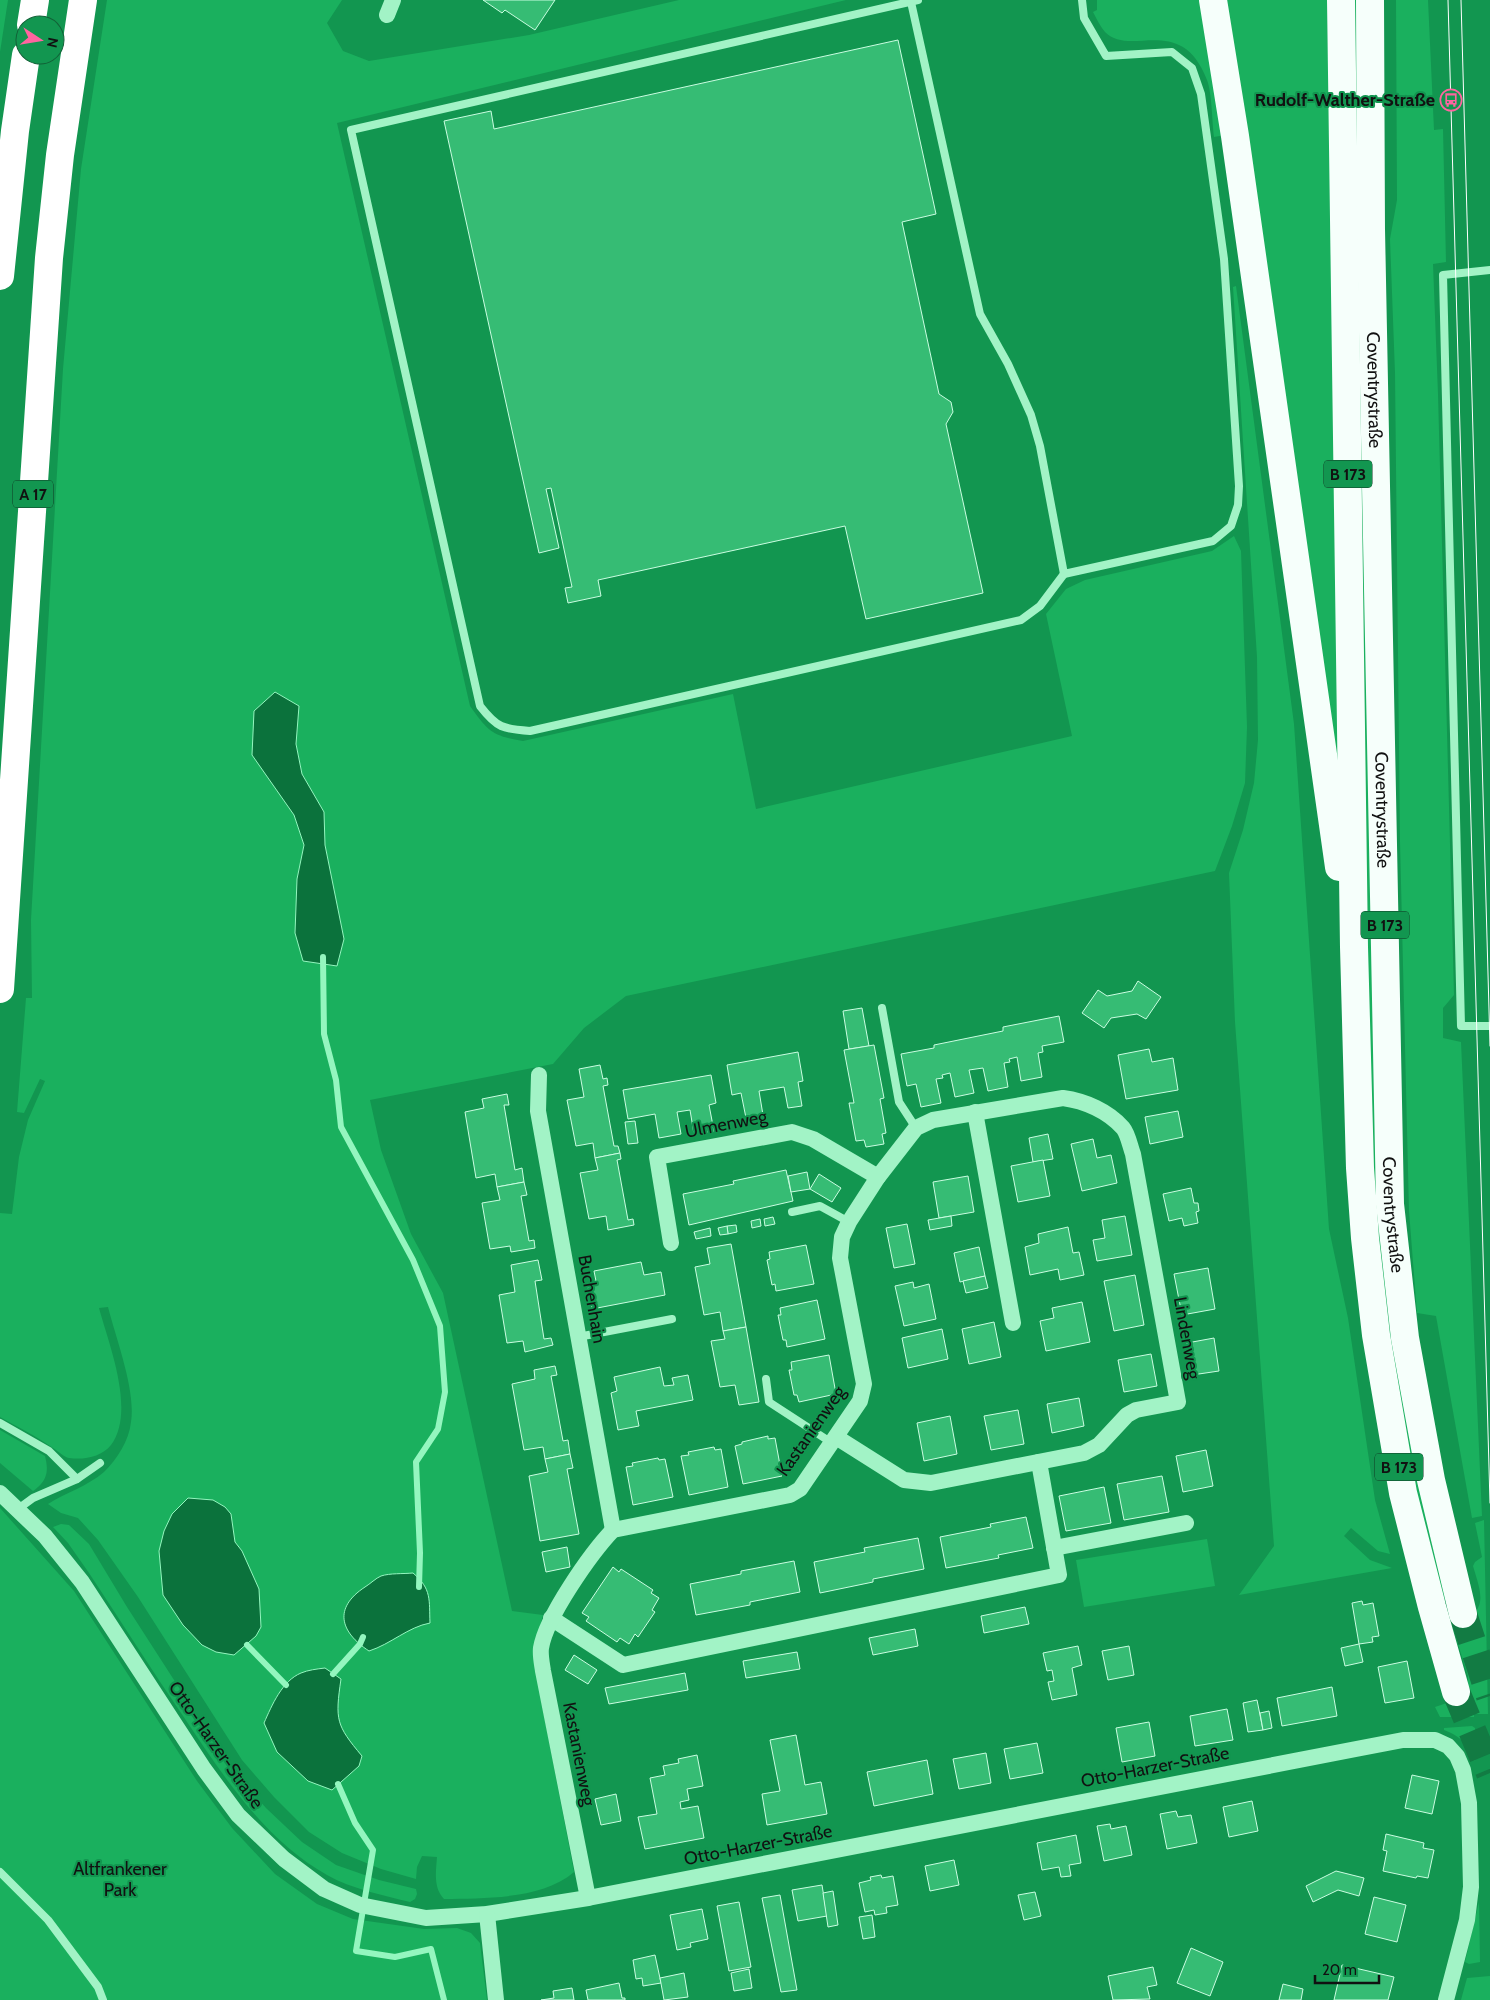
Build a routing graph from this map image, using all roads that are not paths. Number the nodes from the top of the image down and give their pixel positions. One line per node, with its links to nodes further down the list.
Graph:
1 (35, 0): 8 (highway)
2 (83, 0): 14 (highway, A 17)
3 (1082, 0): 12 (lane)
4 (1213, 0): 13 (highway)
5 (1341, 0): 13 (highway, B 173)
6 (1370, 0): 38 (highway, Coventrystraße / B 173)
7 (914, 1): 12 (lane); 12 (lane)
8 (33, 15)
9 (25, 65): 11 (highway)
10 (1490, 270): 16 (lane)
11 (0, 276)
12 (1064, 574)
13 (1354, 947): 40 (highway, B 173)
14 (0, 989)
15 (882, 1008): 19 (lane)
16 (1490, 1026)
17 (539, 1075): 26 (street, Buchenhain)
18 (975, 1112): 19 (street); 25 (street); 30 (street, Lindenweg)
19 (916, 1128): 20 (street, Kastanienweg)
20 (878, 1177): 22 (street, Kastanienweg); 23 (street, Ulmenweg)
21 (792, 1212): 22 (lane)
22 (849, 1222): 29 (street, Kastanienweg)
23 (671, 1243)
24 (672, 1319): 26 (lane)
25 (1013, 1323)
26 (578, 1337): 36 (street, Buchenhain)
27 (766, 1379): 29 (lane)
28 (0, 1423): 32 (lane)
29 (834, 1440): 30 (street, Lindenweg); 36 (street, Kastanienweg)
30 (1039, 1462): 37 (street)
31 (100, 1463): 32 (lane)
32 (77, 1478): 34 (lane)
33 (0, 1493): 34 (street, Otto-Harzer-Straße)
34 (18, 1509): 43 (street, Otto-Harzer-Straße)
35 (1186, 1523): 37 (street)
36 (613, 1530): 39 (street, Kastanienweg)
37 (1054, 1548): 39 (street)
38 (1463, 1614)
39 (551, 1618): 42 (street, Kastanienweg)
40 (1456, 1692)
41 (0, 1872): 44 (lane)
42 (588, 1898): 43 (street, Otto-Harzer-Straße); 46 (street, Otto-Harzer-Straße)
43 (487, 1914): 45 (street)
44 (103, 2000)
45 (496, 2000)
46 (1446, 2000)

